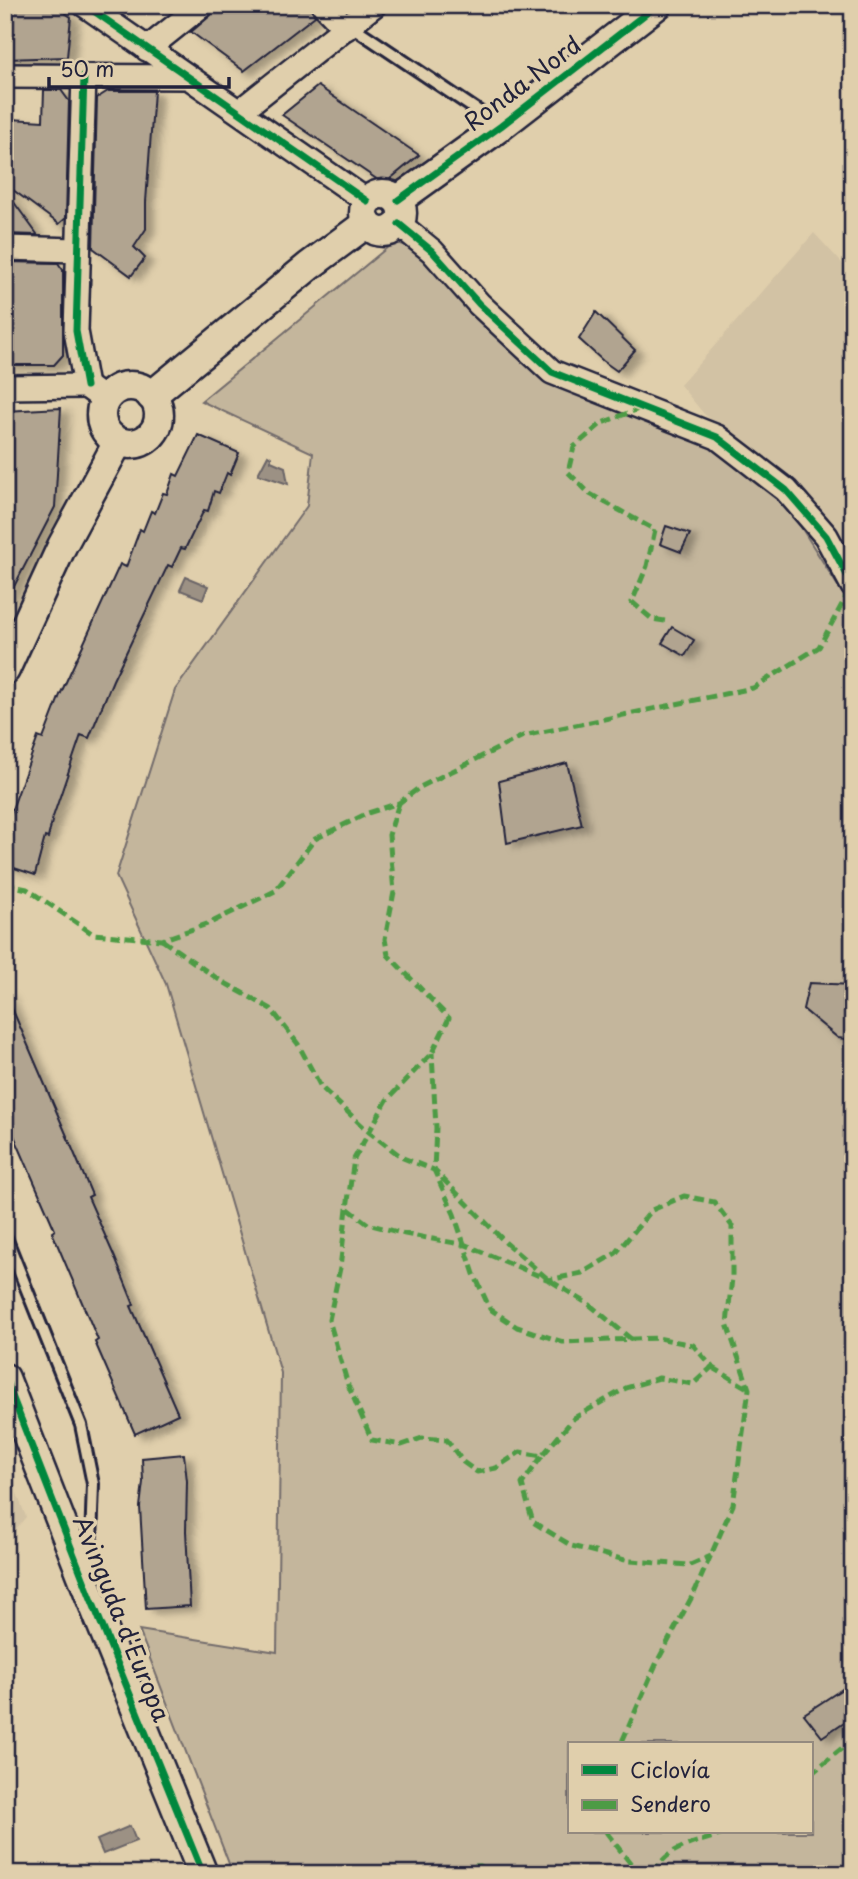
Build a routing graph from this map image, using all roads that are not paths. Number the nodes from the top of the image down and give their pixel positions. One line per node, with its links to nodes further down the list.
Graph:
1 (85, 5): 7 (street)
2 (202, 5): 7 (street)
3 (324, 5): 6 (street)
4 (374, 5): 6 (street)
5 (653, 6): 12 (street, Ronda Nord)
6 (348, 27): 11 (street); 12 (lane)
7 (147, 49): 10 (street)
8 (5, 76): 9 (street)
9 (84, 76): 10 (street); 16 (street)
10 (186, 77): 11 (street)
11 (240, 111): 13 (street)
12 (501, 126): 14 (street, Ronda Nord)
13 (367, 212): 14 (street); 19 (street)
14 (399, 212): 21 (street)
15 (5, 248): 16 (street)
16 (77, 250): 18 (street)
17 (5, 387): 18 (street)
18 (95, 393): 19 (street); 20 (street)
19 (151, 396): 20 (street)
20 (118, 442): 22 (street)
21 (853, 586)
22 (5, 670)
23 (5, 1235): 25 (lane, Avinguda d'Europa)
24 (5, 1378): 25 (street, Avinguda d'Europa)
25 (90, 1596): 26 (street, Avinguda d'Europa)
26 (204, 1874)

